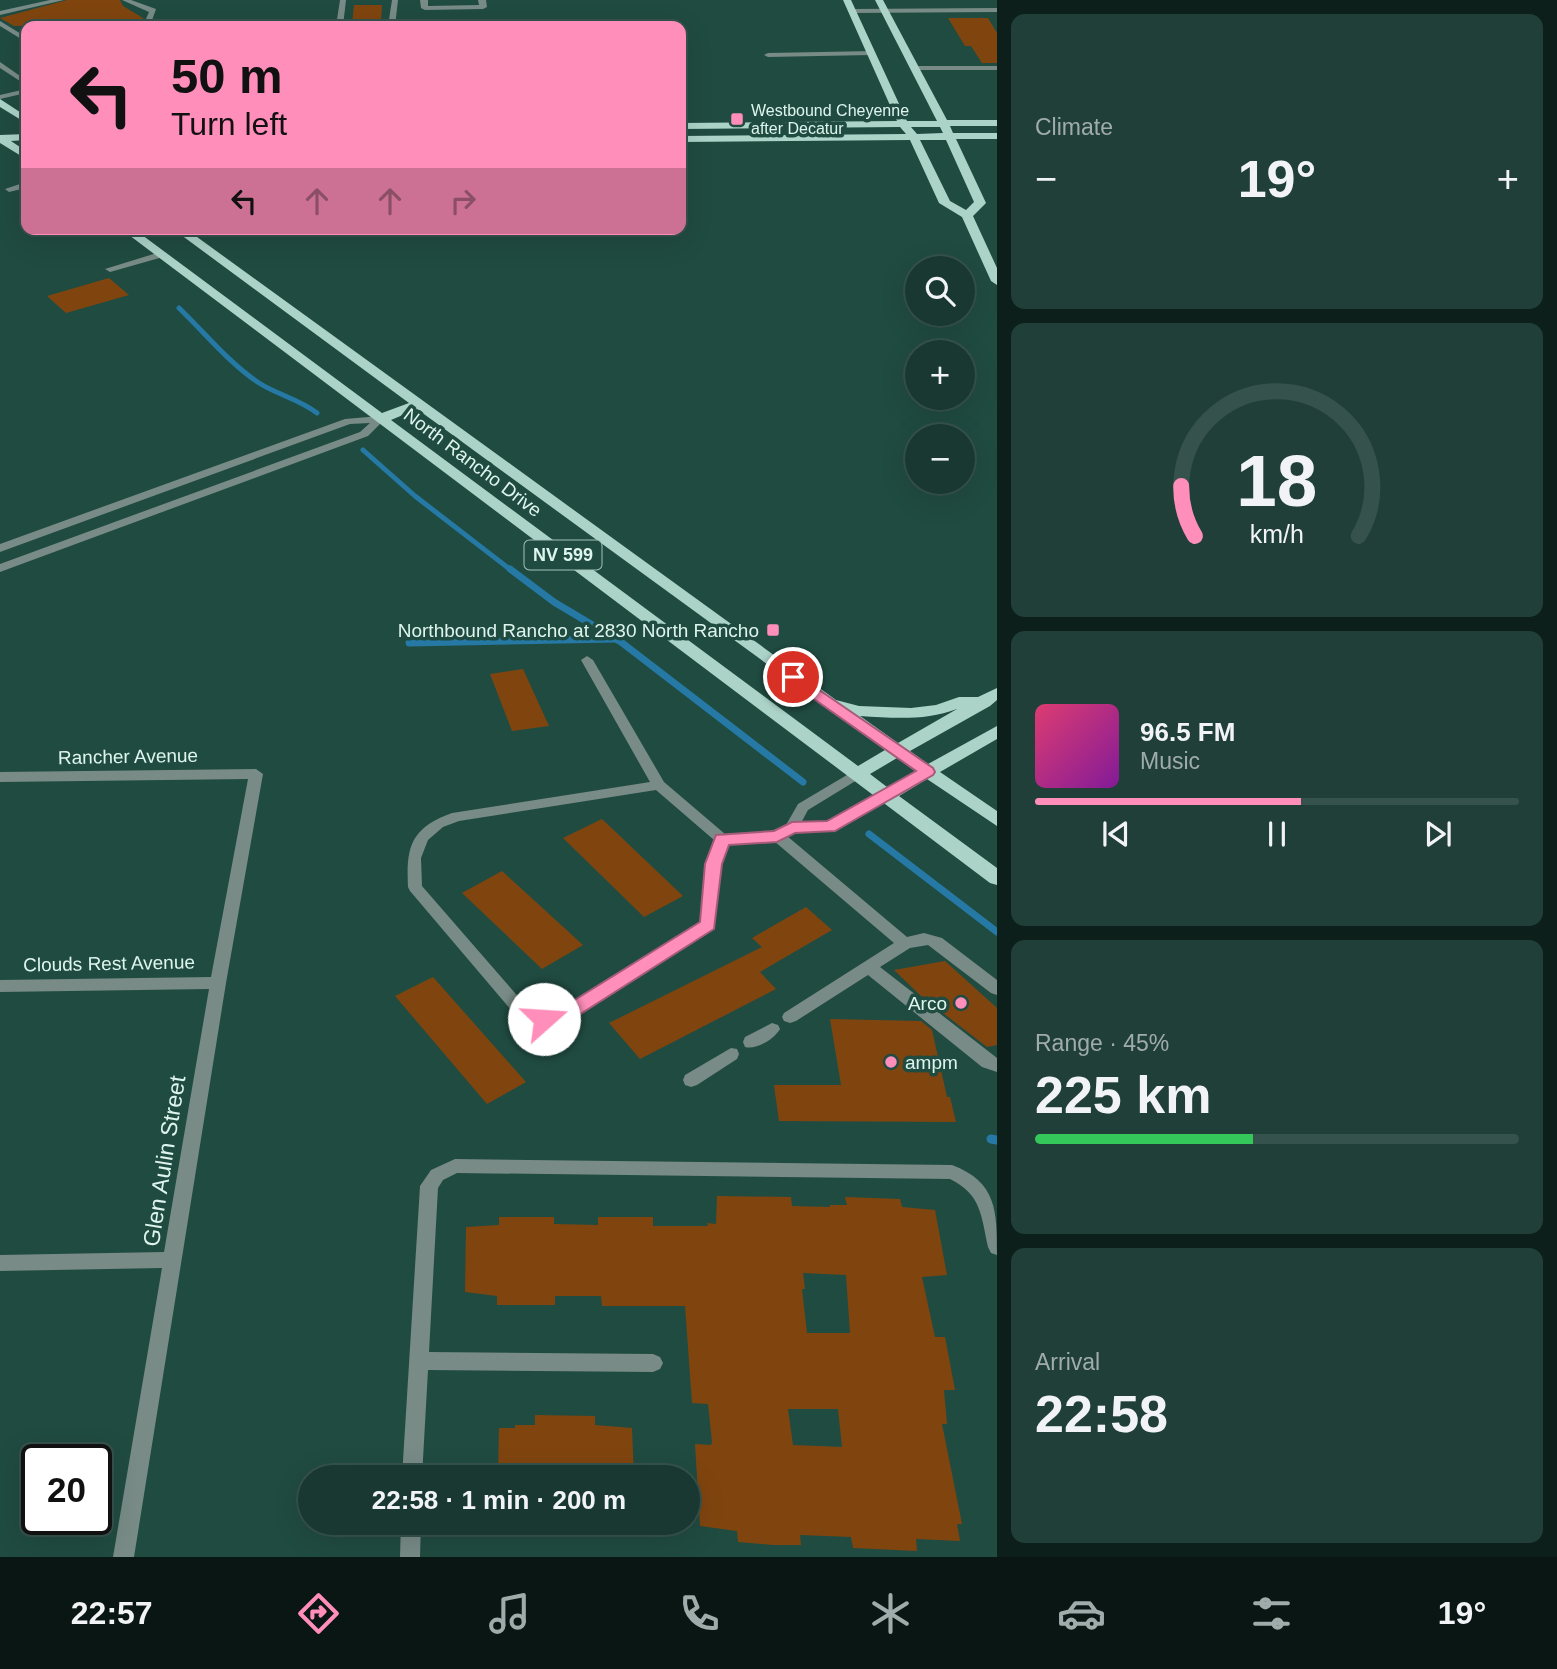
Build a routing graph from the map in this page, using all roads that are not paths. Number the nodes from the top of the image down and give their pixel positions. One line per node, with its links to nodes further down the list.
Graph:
1 (60, 0): 12 (street)
2 (125, 0): 13 (street)
3 (343, 0): 14 (street)
4 (395, 0): 15 (street)
5 (424, 0): 6 (street)
6 (482, 0)
7 (847, 0): 10 (main road)
8 (879, 0): 11 (main road)
9 (997, 10): 11 (street)
10 (852, 11): 11 (street); 18 (main road)
11 (885, 11): 21 (main road)
12 (0, 13)
13 (149, 21)
14 (340, 21)
15 (393, 21)
16 (0, 23): 17 (street)
17 (21, 37)
18 (871, 53): 19 (street); 30 (main road)
19 (768, 55)
20 (0, 64): 23 (street)
21 (916, 68): 22 (street); 28 (main road)
22 (997, 68)
23 (21, 79)
24 (21, 92): 25 (street)
25 (0, 99): 27 (main road)
26 (786, 108): 31 (street)
27 (21, 115)
28 (943, 123): 29 (main road); 30 (main road); 34 (main road)
29 (997, 123)
30 (903, 124): 31 (main road); 33 (main road)
31 (793, 125): 32 (main road)
32 (686, 126)
33 (914, 136): 34 (main road); 38 (main road); 43 (main road)
34 (947, 136): 35 (main road); 43 (main road)
35 (997, 136)
36 (21, 137): 37 (main road)
37 (0, 138): 39 (main road)
38 (686, 139)
39 (21, 149): 40 (main road)
40 (0, 150)
41 (21, 186): 42 (street)
42 (9, 189)
43 (967, 215): 48 (main road)
44 (134, 235): 46 (main road, North Rancho Drive / NV 599)
45 (186, 235): 49 (main road, North Rancho Drive / NV 599)
46 (160, 255): 47 (street); 50 (main road, North Rancho Drive / NV 599)
47 (110, 269)
48 (997, 281)
49 (416, 405): 50 (main road); 56 (main road, North Rancho Drive / NV 599)
50 (380, 419): 51 (street); 52 (street); 62 (main road, North Rancho Drive / NV 599)
51 (131, 500): 52 (street); 53 (street)
52 (147, 515): 54 (street)
53 (0, 548)
54 (0, 568)
55 (586, 660): 64 (street)
56 (815, 693): 57 (main road); 59 (main road, North Rancho Drive / NV 599)
57 (990, 697): 59 (main road)
58 (997, 732): 60 (main road)
59 (898, 751): 60 (main road, North Rancho Drive / NV 599); 62 (main road)
60 (928, 772): 65 (main road); 66 (main road, North Rancho Drive / NV 599)
61 (256, 774): 63 (street, Rancher Avenue); 72 (street, Glen Aulin Street)
62 (857, 774): 65 (main road, North Rancho Drive / NV 599); 67 (street)
63 (0, 777)
64 (659, 785): 68 (street); 68 (street)
65 (886, 795): 67 (street); 69 (main road, North Rancho Drive / NV 599)
66 (997, 820)
67 (784, 832): 68 (street); 70 (street)
68 (722, 839)
69 (997, 878)
70 (905, 944): 71 (street); 74 (street)
71 (869, 967): 75 (street); 79 (street)
72 (218, 983): 73 (street, Clouds Rest Avenue); 82 (street, Glen Aulin Street)
73 (0, 986)
74 (997, 989)
75 (790, 1017)
76 (772, 1028): 77 (street)
77 (751, 1042)
78 (731, 1054): 80 (street)
79 (997, 1065)
80 (691, 1080)
81 (997, 1247): 84 (street)
82 (173, 1260): 83 (street); 88 (street, Glen Aulin Street)
83 (0, 1263)
84 (419, 1361): 85 (street); 86 (street)
85 (653, 1363)
86 (413, 1465)
87 (411, 1535): 89 (street)
88 (123, 1557)
89 (410, 1557)

